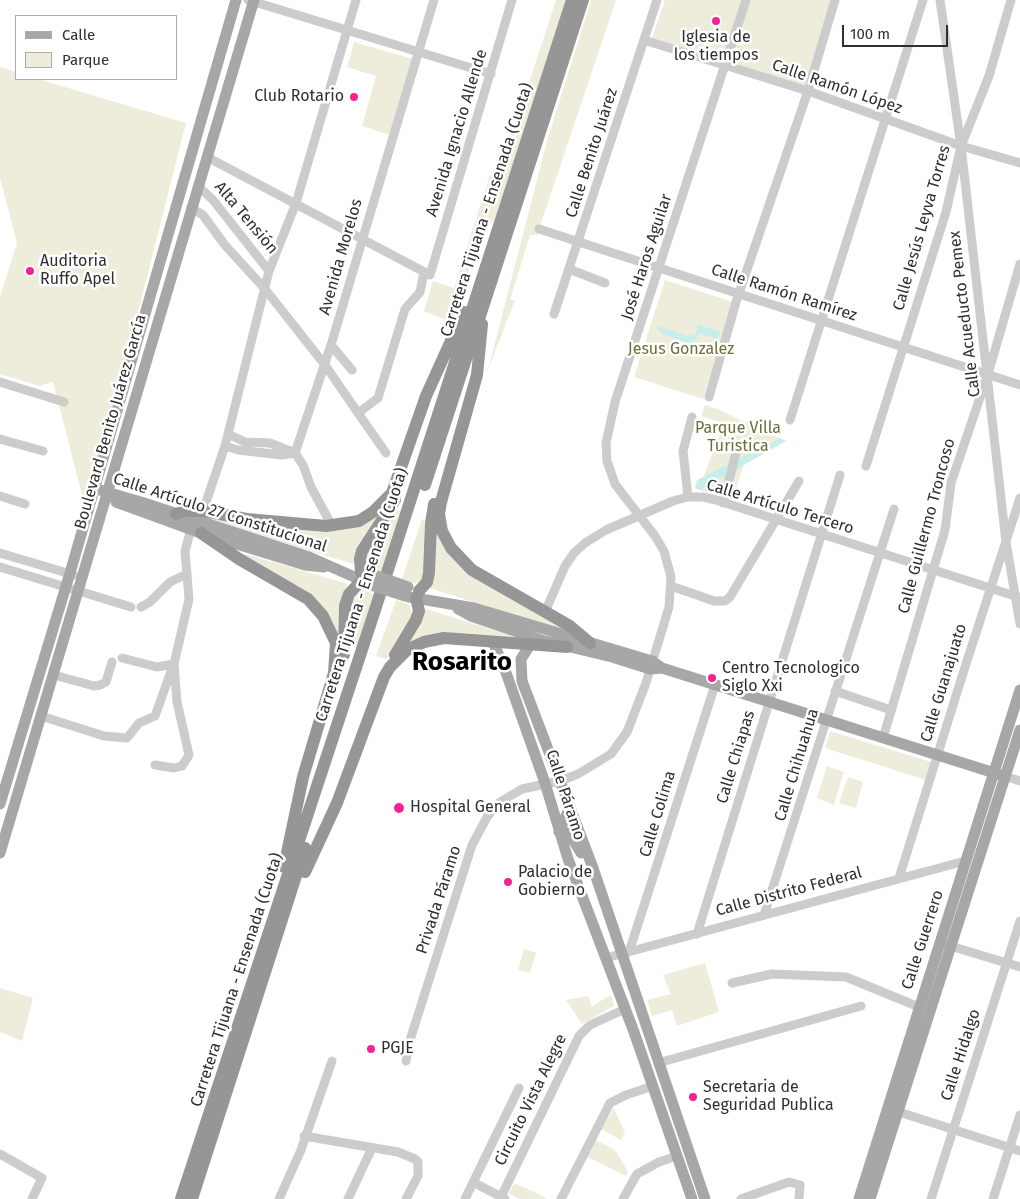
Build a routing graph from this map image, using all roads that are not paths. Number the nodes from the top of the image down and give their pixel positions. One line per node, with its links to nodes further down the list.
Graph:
1 (236, 0): 30 (main road, Boulevard Benito Juárez García)
2 (356, 0): 14 (street)
3 (434, 0): 16 (street, Avenida Morelos)
4 (512, 0): 18 (street, Avenida Ignacio Allende)
5 (572, 0): 38 (highway, Carretera Tijuana - Ensenada (Cuota))
6 (582, 0): 41 (highway, Carretera Tijuana - Ensenada (Cuota))
7 (657, 0): 15 (street, Calle Benito Juárez)
8 (746, 0): 17 (street, José Haros Aguilar)
9 (835, 0): 19 (street)
10 (923, 0): 20 (street)
11 (940, 0): 21 (street, Calle Acueducto Pemex)
12 (1011, 0): 21 (street, Calle Jesús Leyva Torres)
13 (252, 1): 14 (street); 22 (main road, Boulevard Benito Juárez García)
14 (347, 30): 16 (street); 25 (street)
15 (644, 40): 17 (street, Calle Ramón López); 29 (street, Calle Benito Juárez)
16 (418, 52): 18 (street); 28 (street, Avenida Morelos)
17 (726, 65): 19 (street, Calle Ramón López); 33 (street, José Haros Aguilar)
18 (491, 74): 36 (street, Avenida Ignacio Allende)
19 (808, 92): 20 (street, Calle Ramón López); 40 (street)
20 (887, 119): 21 (street, Calle Ramón López); 43 (street)
21 (961, 146): 23 (street, Calle Ramón López); 45 (street, Calle Jesús Leyva Torres); 50 (street, Calle Acueducto Pemex)
22 (207, 157): 24 (main road, Boulevard Benito Juárez García); 25 (street)
23 (1020, 163)
24 (198, 186): 26 (main road, Boulevard Benito Juárez García); 34 (street, Alta Tensión)
25 (296, 204): 28 (street); 34 (street)
26 (191, 208): 35 (main road, Boulevard Benito Juárez García); 39 (street)
27 (539, 229): 29 (street, Calle Ramón Ramírez)
28 (362, 239): 36 (street); 44 (street, Avenida Morelos)
29 (578, 242): 32 (street, Calle Benito Juárez); 33 (street, Calle Ramón Ramírez)
30 (165, 245): 35 (main road); 68 (main road, Boulevard Benito Juárez García)
31 (1020, 264): 50 (street, Calle Guillermo Troncoso)
32 (569, 269): 37 (street); 42 (street, Calle Benito Juárez)
33 (659, 269): 40 (street, Calle Ramón Ramírez); 78 (street, José Haros Aguilar)
34 (269, 270): 39 (street)
35 (172, 273): 70 (main road, Boulevard Benito Juárez García)
36 (427, 273): 55 (street, Avenida Ignacio Allende)
37 (605, 283)
38 (478, 289): 48 (highway); 139 (highway, Carretera Tijuana - Ensenada (Cuota))
39 (265, 290): 47 (street); 58 (street)
40 (738, 294): 43 (street, Calle Ramón Ramírez); 53 (street)
41 (481, 312): 46 (highway); 139 (highway, Carretera Tijuana - Ensenada (Cuota))
42 (554, 314)
43 (822, 320): 45 (street, Calle Ramón Ramírez); 57 (street)
44 (331, 345): 47 (street, Avenida Morelos); 49 (street)
45 (903, 347): 50 (street, Calle Ramón Ramírez); 65 (street, Calle Jesús Leyva Torres)
46 (480, 360): 99 (highway); 104 (highway)
47 (324, 366): 55 (street); 63 (street, Avenida Morelos)
48 (439, 367): 80 (highway); 94 (highway)
49 (352, 370)
50 (988, 374): 52 (street, Calle Ramón Ramírez); 83 (street, Calle Acueducto Pemex); 89 (street, Calle Guillermo Troncoso)
51 (0, 382): 54 (street)
52 (1020, 385)
53 (709, 397)
54 (64, 402)
55 (358, 413): 64 (street)
56 (692, 417): 71 (street)
57 (790, 420)
58 (228, 434): 60 (street); 63 (street)
59 (0, 439): 62 (street)
60 (225, 446): 63 (street); 76 (street)
61 (737, 449): 73 (street)
62 (43, 452)
63 (295, 453): 80 (street)
64 (386, 453)
65 (866, 466)
66 (840, 475): 82 (street, Calle Chiapas)
67 (799, 481): 79 (street)
68 (93, 492): 70 (main road, Calle Artículo 27 Constitucional); 90 (main road, Boulevard Benito Juárez García)
69 (0, 496): 74 (street)
70 (106, 496): 77 (main road, Calle Artículo 27 Constitucional); 81 (main road, Calle Artículo 27 Constitucional); 93 (main road, Boulevard Benito Juárez García)
71 (688, 497): 73 (street, Calle Artículo Tercero); 78 (street, Calle Artículo Tercero)
72 (1020, 498): 83 (street, Calle Guanajuato)
73 (723, 503): 79 (street, Calle Artículo Tercero)
74 (25, 504)
75 (894, 509): 85 (street, Calle Chihuahua)
76 (203, 512): 77 (highway); 80 (highway)
77 (176, 514): 88 (main road, Calle Artículo 27 Constitucional)
78 (639, 517): 96 (street, José Haros Aguilar); 104 (street, Calle Artículo Tercero)
79 (777, 520): 82 (street, Calle Artículo Tercero); 96 (street)
80 (332, 526)
81 (196, 531): 88 (main road, Calle Artículo 27 Constitucional); 91 (street); 133 (highway)
82 (823, 535): 85 (street, Calle Artículo Tercero); 118 (street, Calle Chiapas)
83 (1006, 542): 97 (street, Calle Guanajuato); 100 (street, Calle Acueducto Pemex)
84 (0, 553): 86 (street)
85 (880, 553): 89 (street, Calle Artículo Tercero); 117 (street, Calle Chihuahua)
86 (35, 563): 90 (street); 92 (street)
87 (0, 567): 92 (street)
88 (336, 569): 94 (main road, Calle Artículo 27 Constitucional)
89 (934, 569): 97 (street, Calle Artículo Tercero); 119 (street, Calle Guillermo Troncoso)
90 (70, 573): 93 (street); 95 (main road, Boulevard Benito Juárez García)
91 (187, 574): 103 (street); 112 (street)
92 (31, 576): 95 (street)
93 (82, 577): 98 (main road, Boulevard Benito Juárez García)
94 (365, 578): 99 (main road, Calle Artículo 27 Constitucional, bridge); 133 (highway)
95 (66, 586): 98 (street); 130 (main road, Boulevard Benito Juárez García)
96 (671, 586): 113 (street, José Haros Aguilar)
97 (990, 588): 100 (street, Calle Artículo Tercero); 124 (street, Calle Guanajuato)
98 (78, 590): 102 (street); 114 (main road, Boulevard Benito Juárez García)
99 (412, 593): 101 (main road, Calle Artículo 27 Constitucional); 131 (highway)
100 (1018, 596): 105 (street, Calle Acueducto Pemex)
101 (449, 604): 107 (main road, Calle Artículo 27 Constitucional); 109 (main road, Calle Artículo 27 Constitucional)
102 (130, 607)
103 (141, 607)
104 (545, 612): 107 (highway)
105 (1020, 624)
106 (493, 642): 108 (highway); 129 (main road, Calle Páramo); 131 (highway)
107 (590, 643): 113 (main road, Calle Artículo 27 Constitucional)
108 (530, 645): 109 (highway); 127 (main road, Calle Páramo)
109 (567, 647): 113 (main road, Calle Artículo 27 Constitucional)
110 (122, 658): 112 (street)
111 (112, 662): 114 (street)
112 (174, 664): 120 (street); 125 (street)
113 (654, 666): 115 (main road, Calle Artículo 27 Constitucional); 127 (street, José Haros Aguilar)
114 (54, 675): 120 (main road, Boulevard Benito Juárez García)
115 (715, 685): 118 (main road, Calle Artículo 27 Constitucional); 144 (street, Calle Colima)
116 (1020, 690): 126 (main road, Calle Guerrero)
117 (835, 691): 119 (street); 121 (street, Calle Chihuahua)
118 (768, 702): 121 (main road, Calle Artículo 27 Constitucional); 142 (street, Calle Chiapas)
119 (891, 710): 123 (street, Calle Guillermo Troncoso)
120 (41, 716): 135 (main road, Boulevard Benito Juárez García)
121 (826, 720): 123 (main road, Calle Artículo 27 Constitucional); 140 (street, Calle Chihuahua)
122 (1020, 730): 126 (main road, Calle Guerrero)
123 (882, 738): 124 (main road, Calle Artículo 27 Constitucional)
124 (937, 755): 126 (main road, Calle Artículo 27 Constitucional); 138 (street, Calle Guanajuato)
125 (155, 765)
126 (1000, 775): 128 (street, Calle Artículo 27 Constitucional); 136 (main road, Calle Guerrero); 143 (main road, Calle Guerrero)
127 (560, 781): 129 (street, José Haros Aguilar); 132 (main road, Calle Páramo)
128 (1020, 782)
129 (545, 783): 134 (main road, Calle Páramo); 152 (street, Privada Páramo)
130 (0, 804)
131 (337, 804): 139 (highway)
132 (570, 807): 134 (main road); 137 (main road, Calle Páramo)
133 (296, 808): 139 (highway)
134 (559, 832): 137 (main road); 145 (main road, Calle Páramo)
135 (0, 853)
136 (965, 861): 138 (street, Calle Distrito Federal); 143 (main road, Calle Guerrero)
137 (593, 868): 144 (main road, Calle Páramo)
138 (899, 878): 140 (street, Calle Distrito Federal)
139 (287, 892): 169 (highway, Carretera Tijuana - Ensenada (Cuota)); 170 (highway, Carretera Tijuana - Ensenada (Cuota))
140 (764, 915): 142 (street, Calle Distrito Federal)
141 (1020, 920): 146 (street, Calle Hidalgo)
142 (697, 934): 144 (street, Calle Distrito Federal)
143 (945, 944): 146 (street); 150 (main road, Calle Guerrero); 157 (main road, Calle Guerrero)
144 (625, 953): 145 (street, Calle Distrito Federal); 154 (main road)
145 (606, 958): 151 (main road)
146 (1006, 963): 147 (street); 159 (street, Calle Hidalgo)
147 (1020, 967)
148 (732, 983): 150 (street)
149 (861, 1006): 154 (street)
150 (919, 1007): 181 (main road, Calle Guerrero)
151 (625, 1008): 155 (main road); 167 (street, Circuito Vista Alegre)
152 (406, 1060)
153 (332, 1061): 160 (street)
154 (658, 1063): 178 (main road)
155 (653, 1086): 165 (main road); 175 (street)
156 (519, 1088): 166 (street)
157 (899, 1112): 159 (street); 182 (main road, Calle Guerrero)
158 (1020, 1115): 162 (street)
159 (953, 1129): 162 (street); 183 (street, Calle Hidalgo)
160 (304, 1136): 161 (street); 171 (street)
161 (372, 1148): 172 (street); 173 (street)
162 (1010, 1148): 163 (street); 184 (street)
163 (1020, 1151)
164 (0, 1154): 168 (street)
165 (678, 1156): 176 (street); 177 (main road)
166 (473, 1182): 167 (street); 174 (street)
167 (502, 1198)
168 (32, 1199)
169 (181, 1199)
170 (192, 1199)
171 (279, 1199)
172 (348, 1199)
173 (406, 1199)
174 (465, 1199)
175 (561, 1199)
176 (623, 1199)
177 (692, 1199)
178 (705, 1199)
179 (741, 1199): 180 (street)
180 (798, 1199)
181 (859, 1199)
182 (870, 1199)
183 (931, 1199)
184 (993, 1199)

